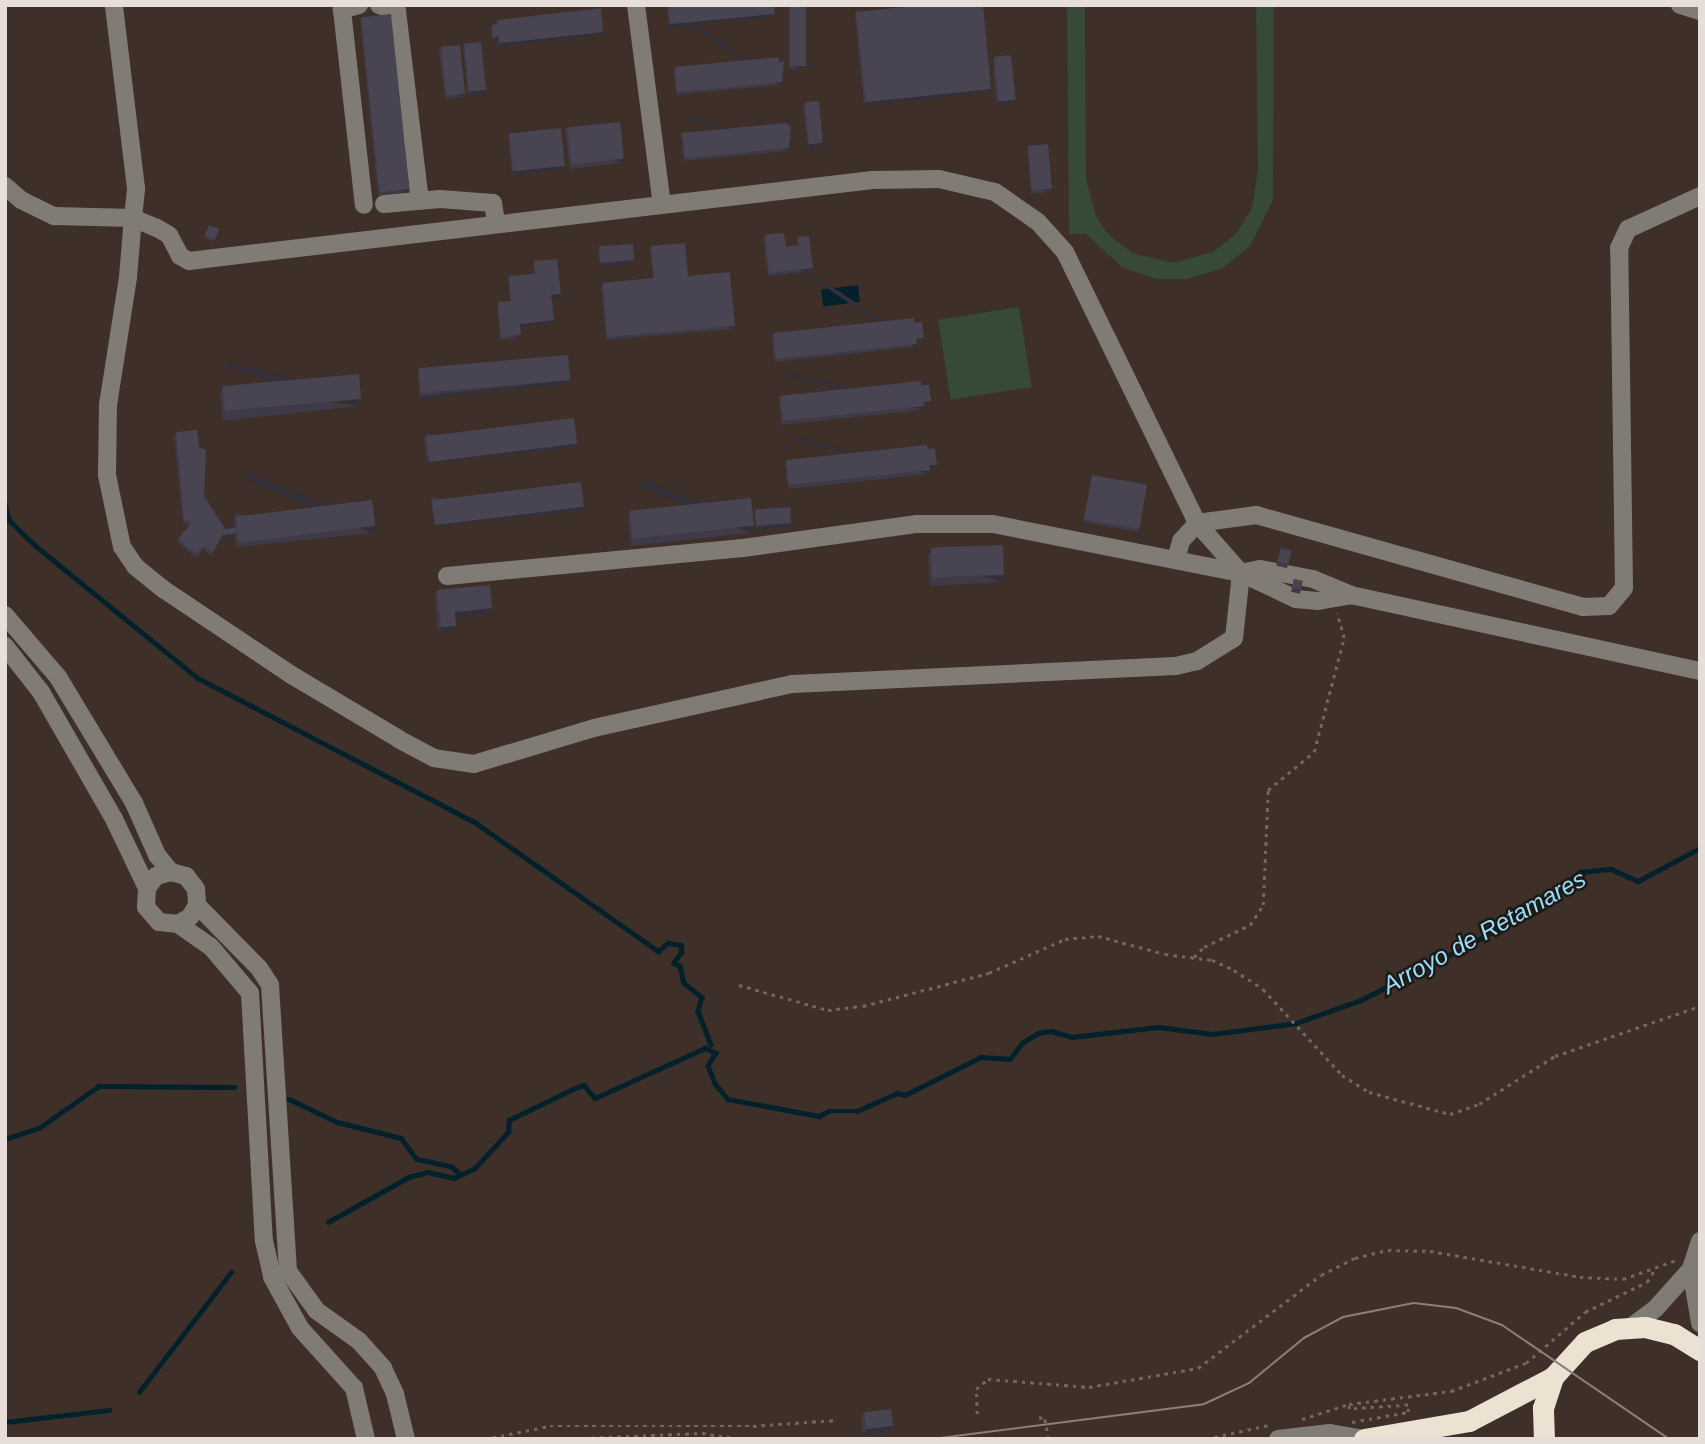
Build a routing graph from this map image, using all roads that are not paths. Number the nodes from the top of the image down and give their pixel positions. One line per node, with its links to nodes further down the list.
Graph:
1 (114, 5): 13 (street)
2 (359, 5): 12 (street)
3 (379, 5): 9 (street)
4 (636, 5): 11 (street)
5 (1680, 5): 6 (street)
6 (1700, 11)
7 (5, 186): 13 (street)
8 (1700, 196): 16 (street)
9 (412, 202): 10 (street); 14 (street); 15 (street)
10 (384, 204)
11 (662, 204): 14 (street); 16 (street)
12 (364, 205)
13 (133, 218): 15 (street); 18 (street)
14 (496, 222): 15 (street)
15 (406, 233)
16 (1197, 523): 17 (street); 18 (street)
17 (1176, 559): 18 (street); 19 (street)
18 (1241, 573): 22 (street)
19 (447, 576)
20 (5, 615): 23 (street)
21 (5, 646): 24 (street)
22 (1700, 671)
23 (171, 872): 24 (street); 25 (street)
24 (147, 888): 26 (street)
25 (197, 905): 26 (street); 27 (street)
26 (178, 924): 28 (street)
27 (270, 985): 28 (street); 37 (street)
28 (250, 993): 36 (street)
29 (1700, 1241): 30 (street)
30 (1691, 1269): 31 (street); 32 (street)
31 (1700, 1323)
32 (1631, 1326): 33 (highway); 34 (highway)
33 (1700, 1350)
34 (1553, 1377): 35 (highway); 39 (highway)
35 (1358, 1434): 38 (street)
36 (366, 1439)
37 (405, 1439)
38 (1278, 1439)
39 (1544, 1439)

